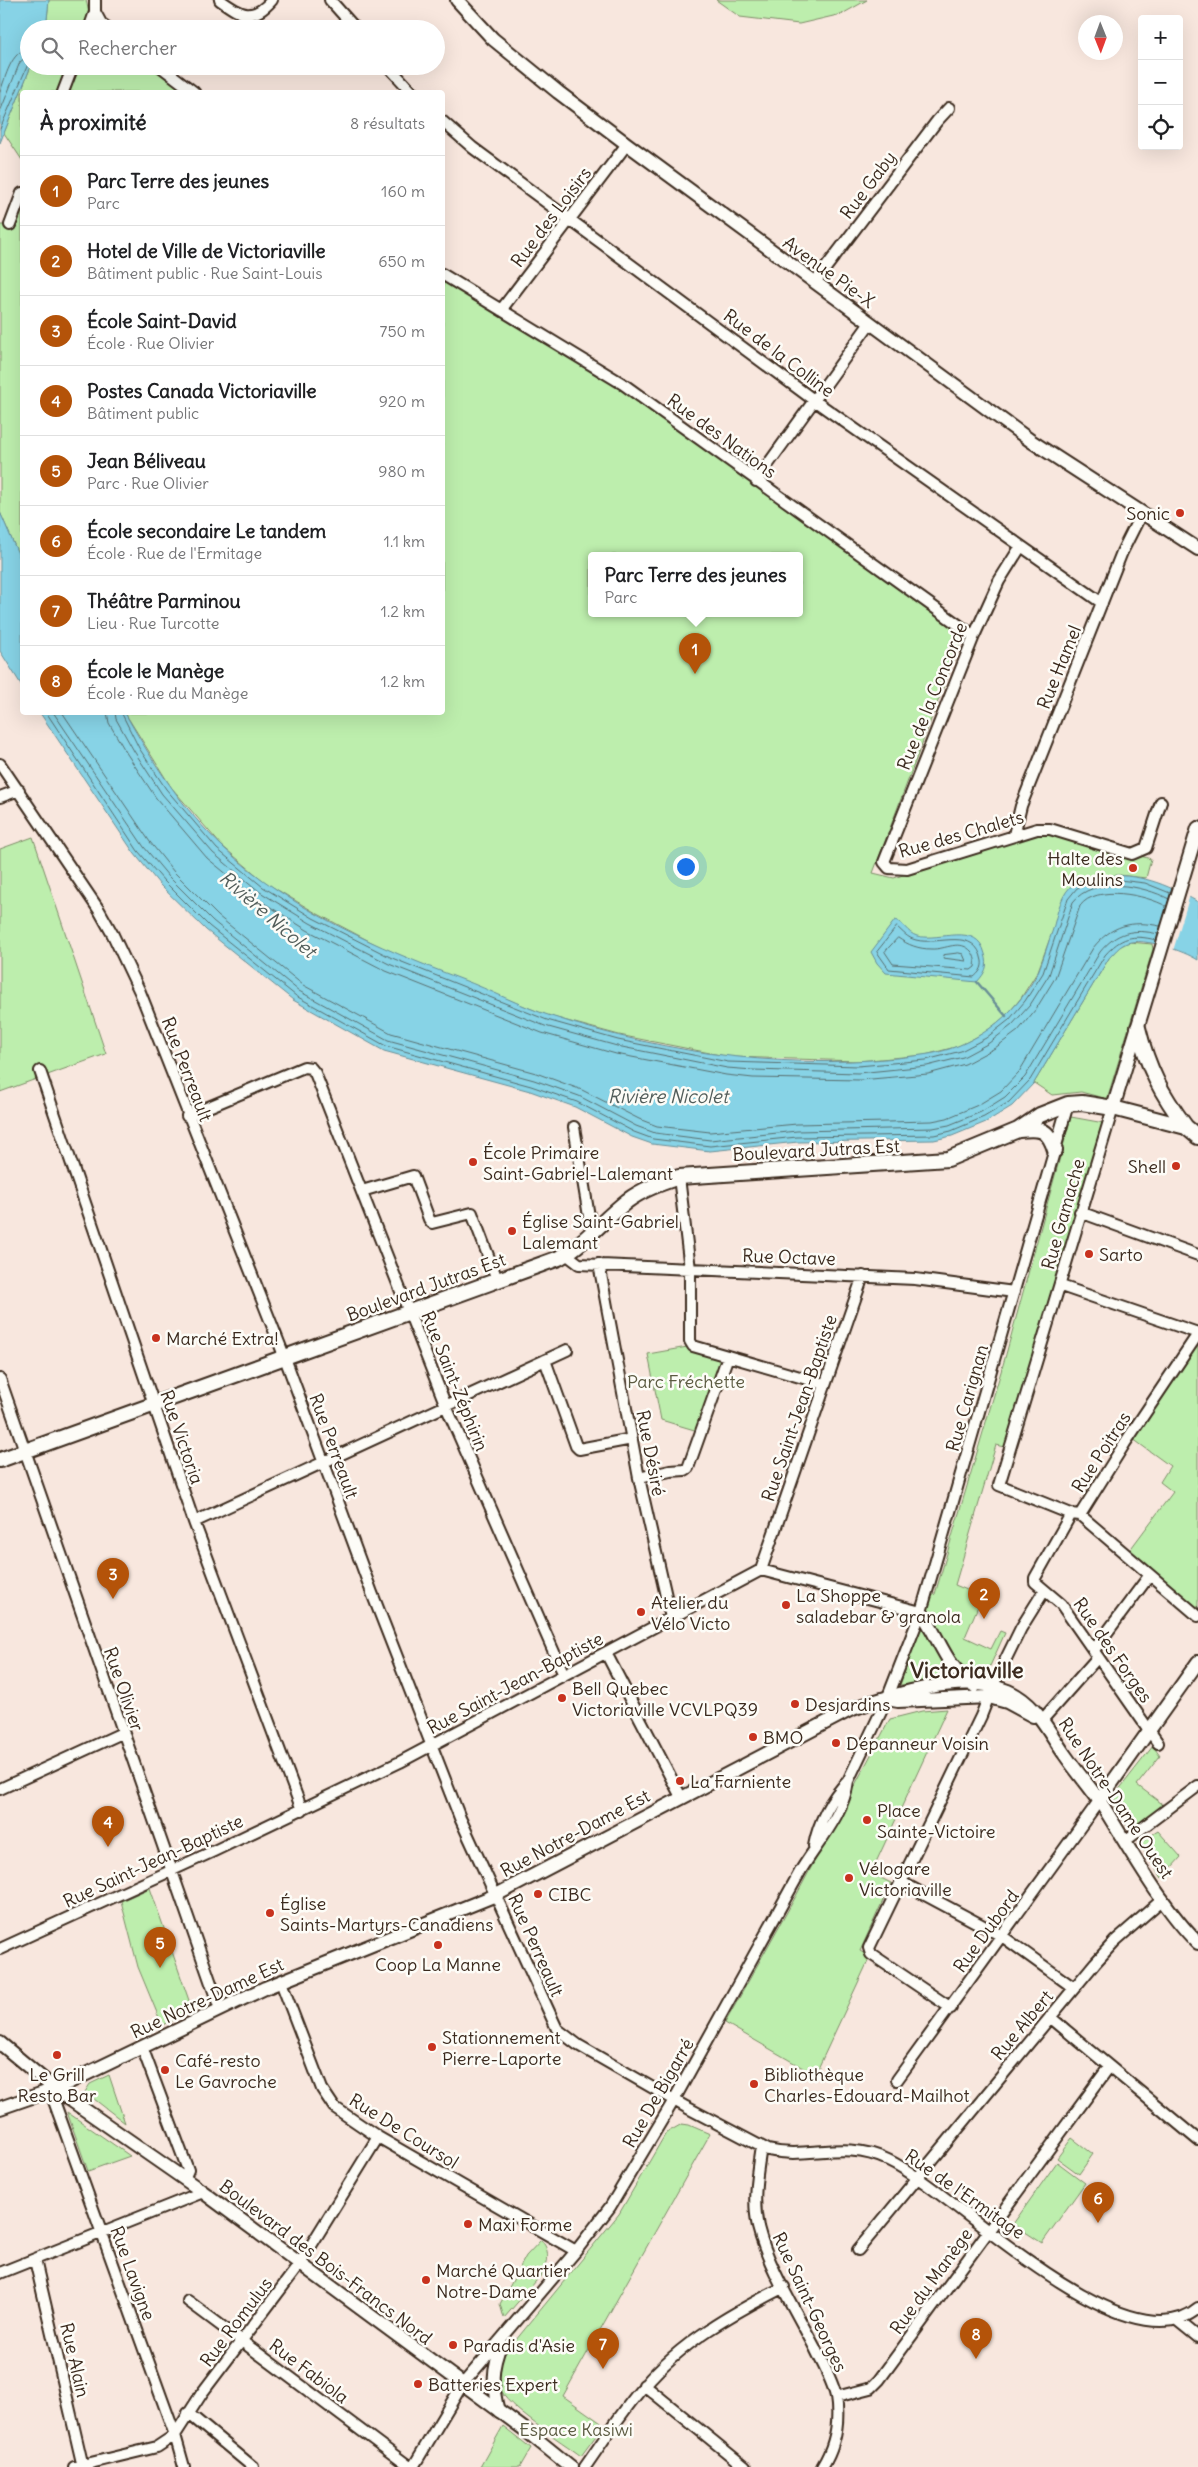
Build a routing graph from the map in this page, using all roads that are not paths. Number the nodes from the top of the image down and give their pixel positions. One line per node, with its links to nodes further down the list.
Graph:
1 (95, 0): 6 (street)
2 (220, 0): 3 (street)
3 (272, 0)
4 (330, 0): 9 (street)
5 (457, 0): 18 (street, Avenue Pie-X)
6 (95, 12): 7 (street); 8 (street)
7 (92, 20)
8 (99, 20)
9 (348, 20)
10 (70, 75): 13 (street)
11 (172, 75): 14 (street)
12 (396, 75): 15 (street)
13 (64, 90)
14 (191, 90)
15 (410, 90)
16 (949, 108): 23 (street, Rue Gaby)
17 (445, 125): 20 (street, Rue de la Colline)
18 (627, 144): 20 (street, Rue des Loisirs); 23 (street, Avenue Pie-X)
19 (20, 198): 21 (street)
20 (571, 218): 24 (street, Rue des Loisirs); 26 (street, Rue de la Colline)
21 (10, 225)
22 (445, 276): 24 (street, Rue des Nations)
23 (814, 282): 25 (street, Avenue Pie-X)
24 (502, 310): 27 (street, Rue des Nations)
25 (870, 323): 26 (street); 28 (street, Avenue Pie-X)
26 (815, 401): 27 (street); 29 (street, Rue de la Colline)
27 (756, 481): 32 (street, Rue des Nations)
28 (1141, 514): 30 (street, Avenue Pie-X); 31 (street, Rue Hamel)
29 (1021, 546): 31 (street, Rue de la Colline); 32 (street, Rue de la Concorde)
30 (1198, 549)
31 (1102, 603): 38 (street, Rue Hamel)
32 (974, 636): 39 (street, Rue de la Concorde)
33 (0, 764): 34 (street, Rue Perreault)
34 (19, 790): 35 (street); 44 (street, Rue Perreault)
35 (0, 797)
36 (1161, 802): 38 (street, Rue des Chalets)
37 (1198, 828): 40 (street, Rue Gamache)
38 (1014, 835): 39 (street, Rue des Chalets)
39 (884, 862)
40 (1138, 1028): 43 (street, Rue Gamache); 46 (main road)
41 (40, 1071): 70 (street, Rue Victoria)
42 (1068, 1104): 43 (main road, Boulevard Jutras Est); 47 (main road, Boulevard Jutras Est); 49 (street, Rue Carignan)
43 (1113, 1108): 46 (main road, Boulevard Jutras Est); 52 (street, Rue Gamache)
44 (187, 1116): 51 (street, Rue Saint-Zéphirin); 66 (street, Rue Perreault)
45 (574, 1126): 53 (street)
46 (1186, 1127): 48 (main road)
47 (1018, 1130): 49 (main road); 50 (main road, Boulevard Jutras Est)
48 (1198, 1137)
49 (1055, 1150): 61 (street, Rue Carignan)
50 (680, 1177): 53 (main road, Boulevard Jutras Est); 57 (street)
51 (362, 1191): 59 (street); 62 (street, Rue Saint-Zéphirin)
52 (1080, 1212): 55 (street); 60 (street, Rue Gamache)
53 (592, 1234): 54 (main road, Boulevard Jutras Est)
54 (566, 1254): 56 (street, Rue Octave); 59 (main road, Boulevard Jutras Est)
55 (1198, 1255)
56 (599, 1264): 57 (street, Rue Octave); 72 (street, Rue Désiré)
57 (690, 1269): 58 (street, Rue Octave); 65 (street)
58 (863, 1276): 61 (street, Rue Octave); 69 (street, Rue Saint-Jean-Baptiste)
59 (498, 1282): 62 (main road, Boulevard Jutras Est)
60 (1061, 1286): 63 (street); 77 (street, Rue Gamache)
61 (1014, 1292): 83 (street, Rue Carignan)
62 (409, 1313): 66 (main road, Boulevard Jutras Est); 71 (street, Rue Saint-Zéphirin)
63 (1198, 1334): 77 (street, Rue Poitras)
64 (567, 1350): 67 (street)
65 (728, 1356): 69 (street); 76 (street)
66 (285, 1358): 70 (main road, Boulevard Jutras Est); 75 (street, Rue Perreault)
67 (545, 1360): 71 (street); 72 (street)
68 (0, 1379): 73 (street, Rue Olivier)
69 (824, 1384): 79 (street, Rue Saint-Jean-Baptiste)
70 (154, 1405): 73 (main road, Boulevard Jutras Est); 78 (street, Rue Victoria)
71 (446, 1406): 75 (street); 89 (street, Rue Saint-Zéphirin)
72 (632, 1439): 76 (street, Rue Désiré)
73 (25, 1451): 74 (main road, Boulevard Jutras Est); 95 (street, Rue Olivier)
74 (0, 1460)
75 (322, 1463): 78 (street); 97 (street, Rue Perreault)
76 (639, 1478): 85 (street, Rue Désiré)
77 (1075, 1514): 80 (street); 81 (street, Rue Poitras)
78 (194, 1522): 104 (street, Rue Victoria)
79 (760, 1570): 83 (street); 85 (street, Rue Saint-Jean-Baptiste)
80 (1149, 1576): 84 (street); 87 (street)
81 (1035, 1582): 82 (street, Rue des Forges)
82 (1044, 1591): 87 (street, Rue des Forges); 91 (street)
83 (921, 1612): 90 (street); 92 (street, Rue Carignan)
84 (1198, 1616)
85 (671, 1618): 86 (street, Rue Saint-Jean-Baptiste)
86 (606, 1653): 89 (street, Rue Saint-Jean-Baptiste); 102 (street)
87 (1096, 1654): 93 (street); 94 (street, Rue des Forges)
88 (1198, 1662): 94 (street)
89 (564, 1676): 97 (street, Rue Saint-Jean-Baptiste)
90 (975, 1686): 91 (street, Rue Notre-Dame Ouest); 92 (street, Rue Notre-Dame Ouest)
91 (991, 1692): 92 (street, Rue Notre-Dame Ouest); 93 (street, Rue Notre-Dame Ouest); 107 (street)
92 (887, 1699): 102 (street, Rue Notre-Dame Est); 123 (street, Rue De Bigarré)
93 (1042, 1719): 99 (street, Rue Notre-Dame Ouest)
94 (1148, 1731): 96 (street, Rue des Forges); 98 (street)
95 (122, 1733): 101 (street); 106 (street, Rue Olivier)
96 (1158, 1743)
97 (432, 1746): 104 (street, Rue Saint-Jean-Baptiste); 108 (street, Rue Perreault)
98 (1116, 1777): 99 (street); 103 (street)
99 (1083, 1782): 103 (street, Rue Notre-Dame Ouest)
100 (1198, 1786): 105 (street)
101 (0, 1788)
102 (681, 1797): 108 (street, Rue Notre-Dame Est)
103 (1099, 1801): 105 (street, Rue Notre-Dame Ouest); 110 (street, Rue Dubord)
104 (302, 1810): 106 (street, Rue Saint-Jean-Baptiste)
105 (1125, 1841): 109 (street, Rue Notre-Dame Ouest)
106 (171, 1870): 112 (street, Rue Saint-Jean-Baptiste); 116 (street, Rue Olivier)
107 (900, 1882): 110 (street); 115 (street)
108 (496, 1895): 113 (street, Rue Notre-Dame Est); 123 (street, Rue Perreault)
109 (1164, 1899): 111 (street, Rue Notre-Dame Ouest); 114 (street, Rue Albert)
110 (1002, 1936): 114 (street); 115 (street, Rue Dubord)
111 (1198, 1943)
112 (0, 1949)
113 (280, 1982): 116 (street, Rue Notre-Dame Est); 125 (street, Rue De Coursol)
114 (1074, 1988): 117 (street, Rue Albert)
115 (951, 2008): 121 (street, Rue Dubord)
116 (220, 2009): 119 (street, Rue Notre-Dame Est)
117 (1050, 2017): 120 (street); 128 (street, Rue Albert)
118 (0, 2044): 122 (street, Boulevard des Bois-Francs Nord)
119 (142, 2047): 122 (street, Rue Notre-Dame Est); 129 (street)
120 (1109, 2067): 126 (street); 131 (street, Rue du Manège)
121 (897, 2080)
122 (55, 2090): 124 (street, Rue Notre-Dame Est); 129 (street, Boulevard des Bois-Francs Nord); 132 (street, Rue Lavigne)
123 (674, 2100): 127 (street, Rue de l'Ermitage); 134 (street, Rue De Bigarré)
124 (0, 2108)
125 (378, 2137): 134 (street, Rue De Coursol); 136 (street, Rue Romulus)
126 (1198, 2140)
127 (761, 2147): 128 (street, Rue de l'Ermitage); 138 (street, Rue Saint-Georges)
128 (917, 2177): 131 (street, Rue de l'Ermitage); 133 (street, Rue Albert)
129 (184, 2179): 130 (street, Boulevard des Bois-Francs Nord)
130 (203, 2192): 132 (street); 136 (street, Boulevard des Bois-Francs Nord)
131 (987, 2232): 141 (street, Rue de l'Ermitage); 147 (street, Rue du Manège)
132 (102, 2234): 135 (street); 150 (street, Rue Lavigne)
133 (858, 2250)
134 (576, 2251): 142 (street, Rue De Bigarré)
135 (35, 2260): 137 (street); 151 (street, Rue Alain)
136 (299, 2265): 144 (street, Rue Romulus); 145 (street, Boulevard des Bois-Francs Nord)
137 (0, 2273)
138 (784, 2286): 146 (street); 147 (street, Rue Saint-Georges)
139 (188, 2302): 144 (street, Rue Fabiola)
140 (1198, 2308): 141 (street)
141 (1177, 2320): 143 (street)
142 (506, 2335): 145 (street, Rue De Bigarré); 149 (street, Rue De Bigarré)
143 (1198, 2337)
144 (242, 2341): 148 (street, Rue Romulus); 154 (street, Rue Fabiola)
145 (462, 2385): 149 (street, Boulevard des Bois-Francs Nord); 154 (street, Rue De Bigarré)
146 (644, 2385): 156 (street); 157 (street)
147 (836, 2397): 158 (street, Rue Saint-Georges)
148 (188, 2412): 150 (street, Rue Romulus); 153 (street)
149 (499, 2412): 155 (street, Boulevard des Bois-Francs Nord)
150 (175, 2435): 151 (street, Rue Romulus); 152 (street, Rue Lavigne)
151 (80, 2466)
152 (184, 2467)
153 (253, 2467)
154 (411, 2467)
155 (572, 2467)
156 (586, 2467)
157 (745, 2467)
158 (822, 2467)

